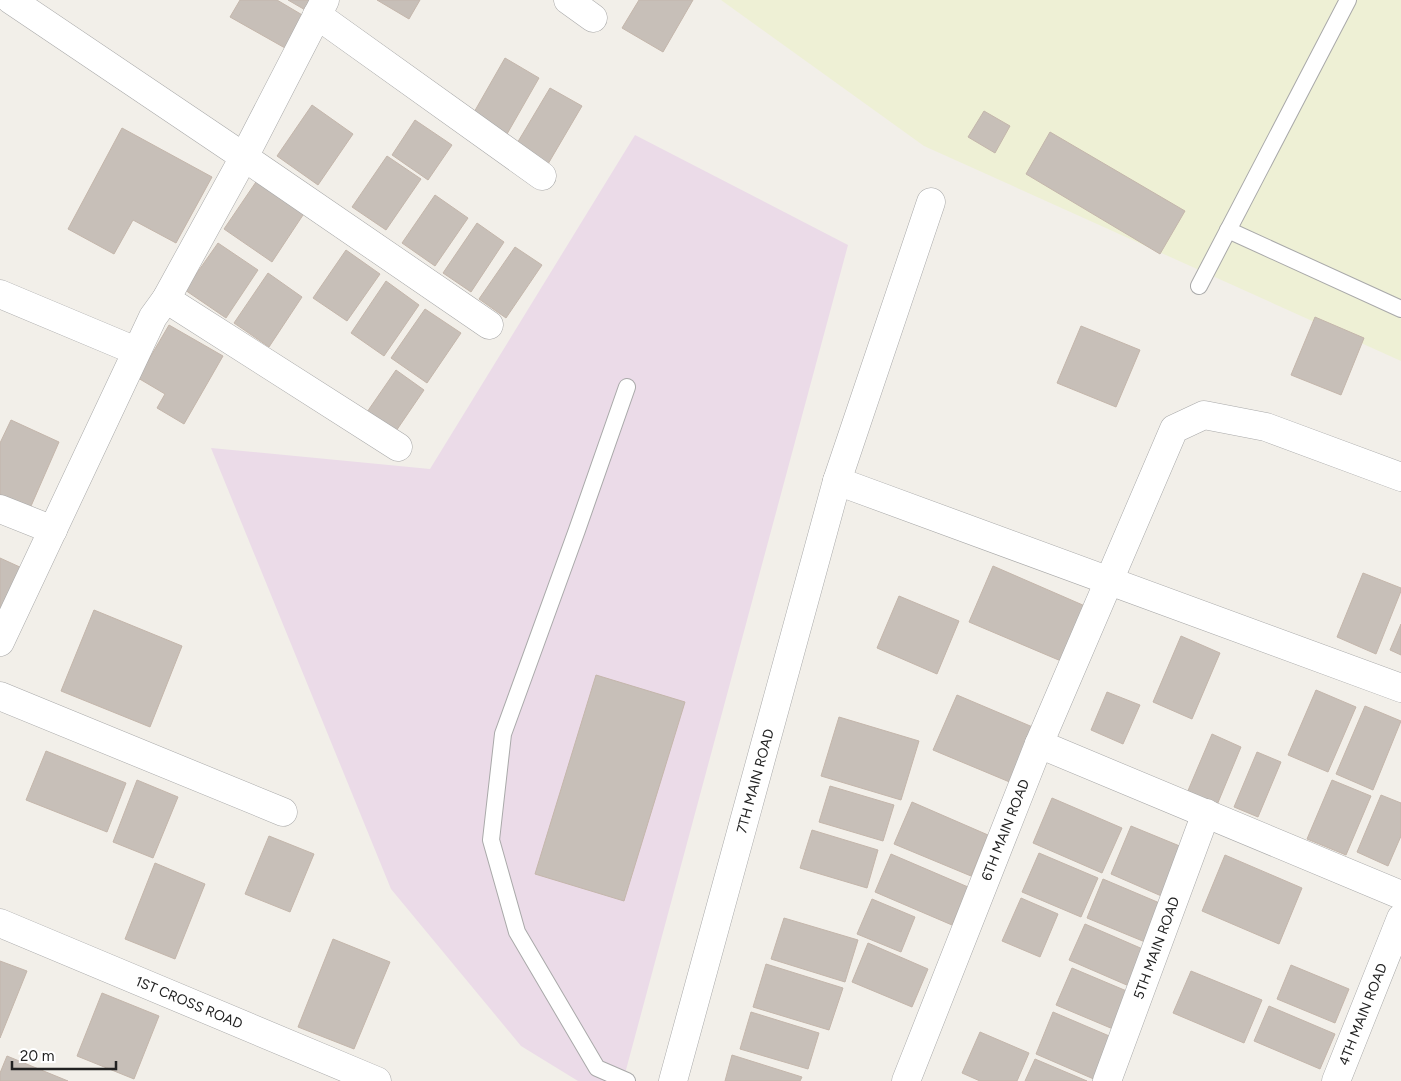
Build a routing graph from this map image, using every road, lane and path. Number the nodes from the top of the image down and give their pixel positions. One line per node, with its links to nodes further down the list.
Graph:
1 (11, 0): 6 (street)
2 (568, 0): 5 (street)
3 (1348, 0): 9 (lane)
4 (321, 8): 6 (street); 7 (street)
5 (593, 18)
6 (244, 157): 12 (street); 14 (street)
7 (542, 176)
8 (931, 202): 19 (street, 7TH MAIN ROAD)
9 (1228, 230): 10 (lane); 13 (lane)
10 (1199, 286)
11 (0, 294): 15 (street)
12 (166, 299): 15 (street); 17 (street)
13 (1401, 309)
14 (489, 325)
15 (136, 351): 21 (street)
16 (627, 387): 33 (lane)
17 (398, 447)
18 (1401, 477): 22 (street, 6TH MAIN ROAD)
19 (837, 481): 22 (street); 34 (street, 7TH MAIN ROAD)
20 (0, 509): 21 (street)
21 (53, 530): 23 (street)
22 (1108, 581): 24 (street); 26 (street, 6TH MAIN ROAD)
23 (0, 642)
24 (1401, 688)
25 (0, 696): 27 (street)
26 (1039, 744): 28 (street); 35 (street, 6TH MAIN ROAD)
27 (283, 812)
28 (1206, 813): 29 (street); 36 (street, 5TH MAIN ROAD)
29 (1401, 895)
30 (1401, 918): 37 (street, 4TH MAIN ROAD)
31 (0, 923): 32 (street, 1ST CROSS ROAD)
32 (378, 1081)
33 (628, 1081)
34 (673, 1081)
35 (906, 1081)
36 (1106, 1081)
37 (1336, 1081)

